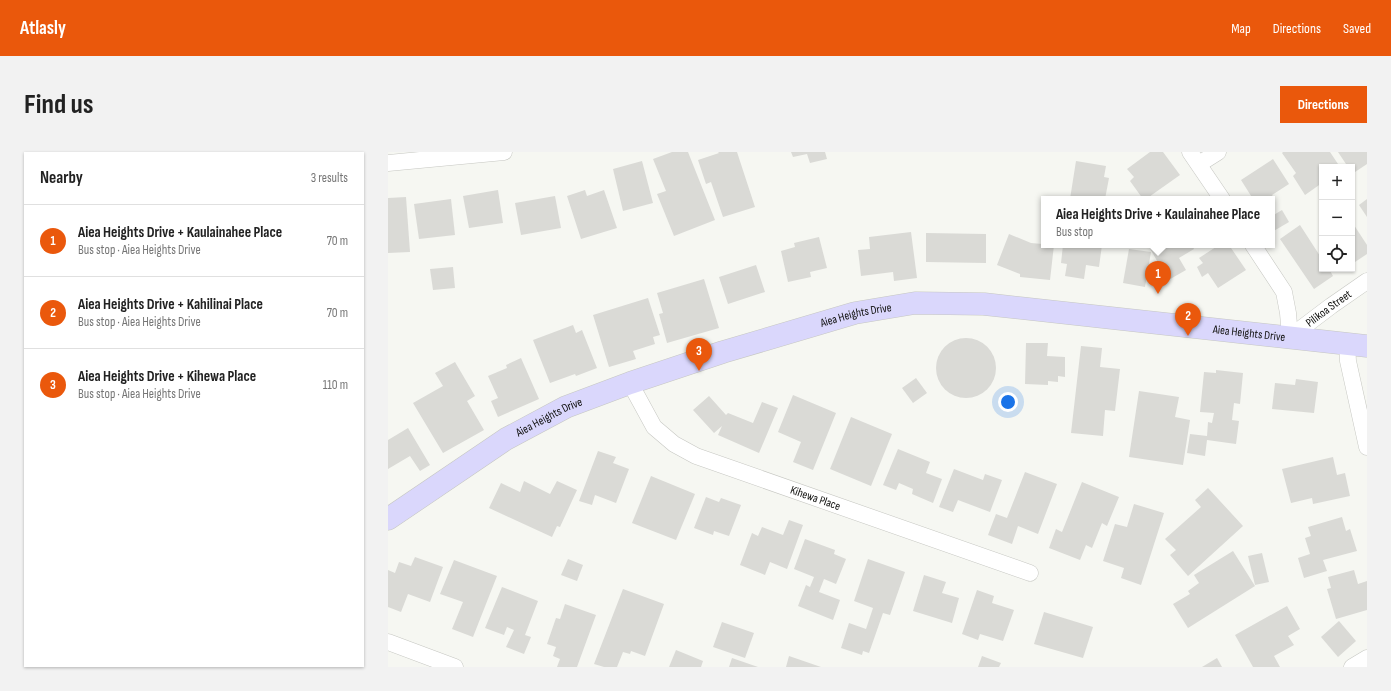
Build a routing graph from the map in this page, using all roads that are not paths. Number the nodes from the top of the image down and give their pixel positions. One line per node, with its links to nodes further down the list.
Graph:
1 (504, 152): 4 (street)
2 (1218, 152): 3 (street)
3 (1194, 158): 5 (street)
4 (388, 163)
5 (1220, 196)
6 (1255, 248): 8 (street)
7 (1367, 281): 8 (street, Pilikoa Street)
8 (1290, 337): 9 (street, Aiea Heights Drive); 10 (street, Aiea Heights Drive)
9 (1357, 345): 11 (street)
10 (630, 383): 12 (street, Aiea Heights Drive); 13 (street, Kihewa Place)
11 (1367, 447)
12 (388, 518)
13 (1030, 573)
14 (388, 642): 16 (street)
15 (1367, 658): 17 (street)
16 (455, 667)
17 (1352, 667)

